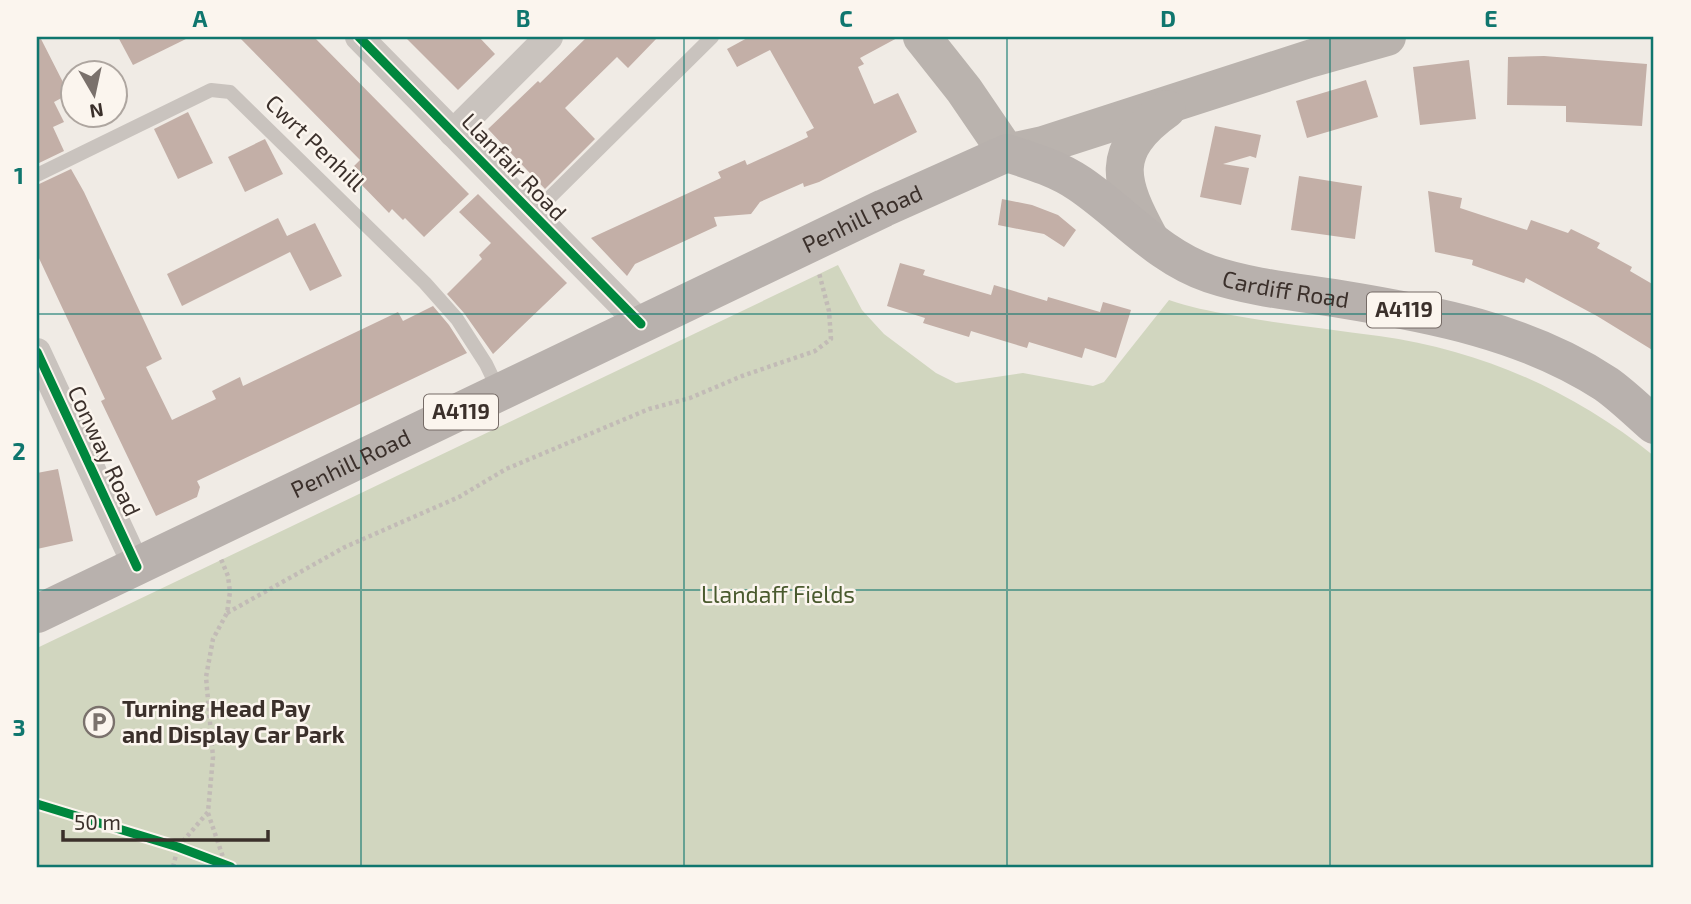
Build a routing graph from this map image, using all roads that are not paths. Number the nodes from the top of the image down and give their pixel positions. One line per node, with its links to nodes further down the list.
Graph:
1 (359, 37): 7 (street, Llanfair Road)
2 (549, 37): 7 (street)
3 (712, 37): 10 (lane)
4 (922, 37): 8 (main road)
5 (1387, 37): 6 (main road)
6 (1177, 102): 8 (main road); 11 (main road)
7 (453, 133): 10 (street, Llanfair Road)
8 (1007, 153): 11 (main road, Cardiff Road / A4119); 12 (main road, Penhill Road / A4119)
9 (37, 175): 14 (lane, Cwrt Penhill)
10 (533, 214): 12 (street, Llanfair Road)
11 (1150, 239): 15 (main road, Cardiff Road / A4119)
12 (641, 324): 14 (main road, Penhill Road / A4119)
13 (37, 352): 16 (street, Conway Road)
14 (500, 393): 16 (main road, Penhill Road / A4119)
15 (1654, 425)
16 (137, 567): 17 (main road, Penhill Road / A4119)
17 (37, 614)

